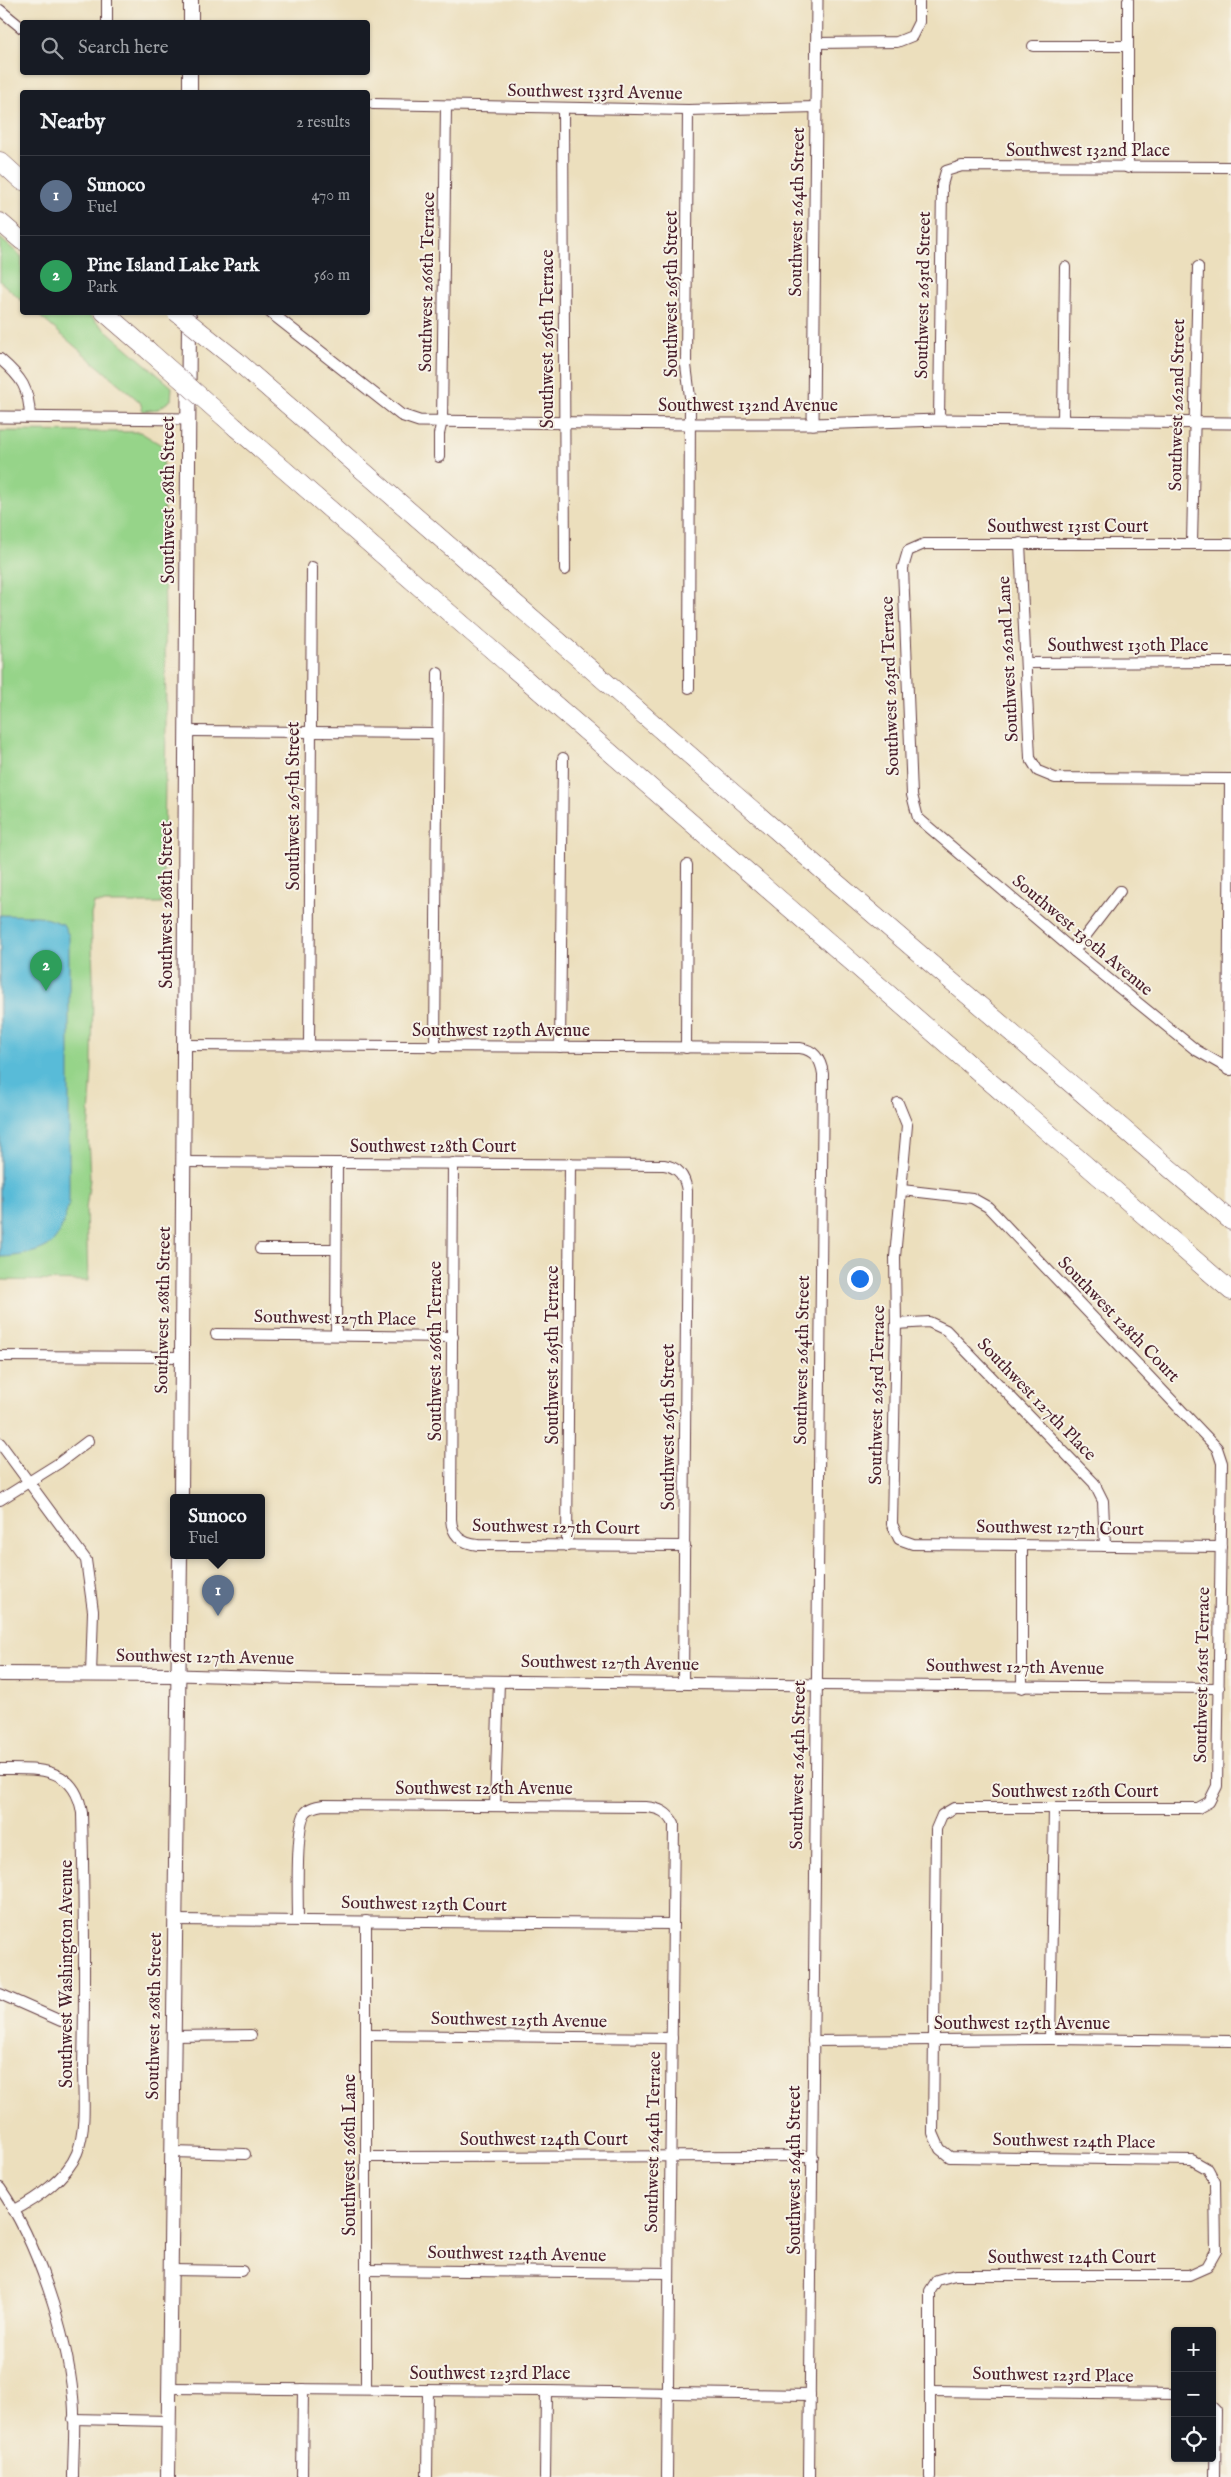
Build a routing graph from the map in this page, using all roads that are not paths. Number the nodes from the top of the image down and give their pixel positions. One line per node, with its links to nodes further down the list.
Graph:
1 (107, 0): 7 (street)
2 (191, 0): 8 (main road)
3 (817, 0): 10 (street, Southwest 264th Street)
4 (919, 0): 10 (street)
5 (1128, 0): 12 (street)
6 (0, 10): 9 (street)
7 (107, 20)
8 (190, 20)
9 (20, 26)
10 (817, 43): 17 (street, Southwest 264th Street)
11 (1033, 46): 12 (street)
12 (1128, 46): 22 (street)
13 (190, 75): 14 (main road)
14 (190, 90)
15 (373, 104): 16 (street, Southwest 133rd Avenue)
16 (446, 106): 18 (street, Southwest 133rd Avenue); 39 (street, Southwest 266th Terrace)
17 (816, 107): 19 (street, Southwest 133rd Avenue); 44 (street, Southwest 264th Street)
18 (563, 108): 19 (street, Southwest 133rd Avenue); 40 (street, Southwest 265th Terrace)
19 (688, 110): 43 (street, Southwest 265th Street)
20 (0, 161): 24 (highway)
21 (1231, 167): 22 (street, Southwest 132nd Place)
22 (1128, 168): 23 (street, Southwest 132nd Place)
23 (946, 171): 37 (street, Southwest 263rd Street)
24 (20, 179)
25 (0, 222): 26 (highway)
26 (20, 239)
27 (1065, 267): 38 (street)
28 (1198, 267): 41 (street, Southwest 262nd Street)
29 (107, 315): 82 (highway, bridge)
30 (180, 315): 79 (highway, bridge)
31 (189, 315): 36 (main road, Southwest 268th Street)
32 (274, 315): 39 (street, Southwest 132nd Avenue)
33 (0, 359): 35 (street)
34 (0, 417): 35 (street)
35 (30, 418): 36 (street)
36 (188, 419): 56 (main road, Southwest 268th Street)
37 (939, 420): 38 (street, Southwest 132nd Avenue); 44 (street, Southwest 132nd Avenue)
38 (1063, 420): 41 (street, Southwest 132nd Avenue)
39 (442, 421): 40 (street, Southwest 132nd Avenue); 45 (street, Southwest 266th Terrace)
40 (564, 423): 43 (street, Southwest 132nd Avenue); 51 (street, Southwest 265th Terrace)
41 (1194, 423): 42 (street, Southwest 132nd Avenue); 47 (street, Southwest 262nd Street)
42 (1231, 423)
43 (690, 424): 44 (street, Southwest 132nd Avenue); 55 (street, Southwest 265th Street)
44 (814, 424)
45 (438, 457)
46 (1020, 543): 47 (street, Southwest 131st Court); 49 (street, Southwest 131st Court); 53 (street, Southwest 262nd Lane)
47 (1192, 544): 48 (street, Southwest 131st Court)
48 (1231, 544)
49 (908, 552): 61 (street, Southwest 263rd Terrace)
50 (312, 567): 57 (street, Southwest 267th Street)
51 (565, 570)
52 (1231, 662): 53 (street, Southwest 130th Place)
53 (1026, 663): 60 (street, Southwest 262nd Lane)
54 (438, 673): 58 (street)
55 (689, 688)
56 (187, 731): 57 (street); 65 (main road, Southwest 268th Street)
57 (311, 732): 58 (street); 66 (street, Southwest 267th Street)
58 (437, 733): 67 (street)
59 (563, 758): 68 (street)
60 (1230, 779): 71 (street)
61 (918, 818): 64 (street, Southwest 130th Avenue)
62 (687, 865): 69 (street)
63 (1120, 891): 64 (street)
64 (1074, 951): 71 (street, Southwest 130th Avenue)
65 (185, 1046): 66 (street, Southwest 129th Avenue); 73 (main road, Southwest 268th Street)
66 (309, 1046): 67 (street, Southwest 129th Avenue)
67 (435, 1047): 68 (street, Southwest 129th Avenue)
68 (560, 1047): 69 (street, Southwest 129th Avenue)
69 (686, 1048): 70 (street, Southwest 129th Avenue)
70 (816, 1055): 107 (street, Southwest 264th Street)
71 (1230, 1070)
72 (898, 1103): 78 (street, Southwest 263rd Terrace)
73 (184, 1162): 74 (street, Southwest 128th Court); 88 (main road, Southwest 268th Street)
74 (336, 1163): 75 (street, Southwest 128th Court); 81 (street)
75 (453, 1163): 76 (street, Southwest 128th Court); 86 (street, Southwest 266th Terrace)
76 (570, 1164): 77 (street, Southwest 128th Court); 97 (street, Southwest 265th Terrace)
77 (680, 1172): 98 (street, Southwest 265th Street)
78 (902, 1190): 83 (street, Southwest 263rd Terrace); 100 (street, Southwest 128th Court)
79 (1231, 1221)
80 (260, 1248): 81 (street)
81 (336, 1249): 85 (street)
82 (1231, 1290)
83 (896, 1324): 95 (street, Southwest 263rd Terrace); 99 (street, Southwest 127th Place)
84 (216, 1334): 85 (street, Southwest 127th Place)
85 (336, 1334): 86 (street, Southwest 127th Place)
86 (452, 1337): 94 (street, Southwest 266th Terrace)
87 (0, 1356): 88 (street)
88 (183, 1357): 92 (main road, Southwest 268th Street)
89 (88, 1441): 91 (street)
90 (0, 1444): 91 (street)
91 (28, 1484): 93 (street); 103 (street)
92 (181, 1494)
93 (0, 1500)
94 (457, 1538): 97 (street, Southwest 127th Court)
95 (899, 1539): 96 (street, Southwest 127th Court)
96 (1022, 1545): 99 (street, Southwest 127th Court); 108 (street)
97 (568, 1546): 98 (street, Southwest 127th Court)
98 (685, 1546): 106 (street, Southwest 265th Street)
99 (1105, 1546): 100 (street, Southwest 127th Court)
100 (1221, 1547): 109 (street, Southwest 261st Terrace)
101 (180, 1559): 104 (main road, Southwest 268th Street)
102 (0, 1674): 103 (main road, Southwest 127th Avenue)
103 (91, 1674): 104 (main road, Southwest 127th Avenue)
104 (178, 1675): 105 (street, Southwest 127th Avenue); 115 (main road, Southwest 268th Street)
105 (498, 1681): 106 (street, Southwest 127th Avenue); 112 (street)
106 (683, 1683): 107 (street, Southwest 127th Avenue)
107 (818, 1685): 108 (street, Southwest 127th Avenue); 127 (street, Southwest 264th Street)
108 (1022, 1688): 109 (street, Southwest 127th Avenue)
109 (1220, 1688): 111 (street, Southwest 261st Terrace)
110 (0, 1769): 135 (street, Southwest Washington Avenue)
111 (1209, 1802): 113 (street, Southwest 126th Court)
112 (495, 1806): 114 (street, Southwest 126th Avenue); 116 (street, Southwest 126th Avenue)
113 (1054, 1808): 125 (street); 126 (street, Southwest 126th Court)
114 (663, 1811): 118 (street, Southwest 264th Terrace)
115 (175, 1920): 116 (street, Southwest 125th Court); 123 (main road, Southwest 268th Street)
116 (298, 1920): 117 (street, Southwest 125th Court)
117 (366, 1921): 118 (street, Southwest 125th Court); 122 (street, Southwest 266th Lane)
118 (674, 1924): 124 (street, Southwest 264th Terrace)
119 (0, 1994): 120 (street)
120 (61, 2021)
121 (251, 2035): 123 (street)
122 (366, 2035): 124 (street, Southwest 125th Avenue); 133 (street, Southwest 266th Lane)
123 (173, 2036): 129 (main road, Southwest 268th Street)
124 (672, 2038): 131 (street, Southwest 264th Terrace)
125 (1050, 2039): 126 (street, Southwest 125th Avenue); 128 (street, Southwest 125th Avenue)
126 (933, 2040): 127 (street, Southwest 125th Avenue); 136 (street, Southwest 124th Place)
127 (813, 2041): 132 (street, Southwest 264th Street)
128 (1231, 2041)
129 (172, 2152): 130 (street); 137 (main road, Southwest 268th Street)
130 (246, 2154)
131 (670, 2156): 132 (street, Southwest 124th Court); 133 (street, Southwest 124th Court); 140 (street, Southwest 264th Terrace)
132 (813, 2156): 149 (street, Southwest 264th Street)
133 (366, 2157): 138 (street, Southwest 266th Lane)
134 (0, 2188): 135 (street)
135 (13, 2211): 151 (street)
136 (1207, 2267): 146 (street, Southwest 124th Court)
137 (170, 2270): 139 (street); 141 (main road, Southwest 268th Street)
138 (366, 2270): 140 (street, Southwest 124th Avenue); 143 (street, Southwest 266th Lane)
139 (242, 2271)
140 (668, 2273): 147 (street, Southwest 264th Terrace)
141 (169, 2388): 142 (street, Southwest 123rd Place); 152 (main road, Southwest 268th Street)
142 (303, 2389): 143 (street, Southwest 123rd Place); 155 (street)
143 (366, 2389): 144 (street, Southwest 123rd Place)
144 (428, 2390): 145 (street, Southwest 123rd Place); 156 (street)
145 (546, 2391): 147 (street, Southwest 123rd Place); 157 (street)
146 (930, 2391): 148 (street, Southwest 123rd Place); 160 (street)
147 (666, 2392): 149 (street, Southwest 123rd Place); 158 (street, Southwest 264th Terrace)
148 (1171, 2394)
149 (810, 2396): 159 (street, Southwest 264th Street)
150 (1216, 2417): 161 (street)
151 (73, 2419): 152 (street); 153 (street)
152 (168, 2421): 154 (main road, Southwest 268th Street)
153 (73, 2477)
154 (168, 2477)
155 (302, 2477)
156 (426, 2477)
157 (545, 2477)
158 (667, 2477)
159 (809, 2477)
160 (930, 2477)
161 (1215, 2477)

